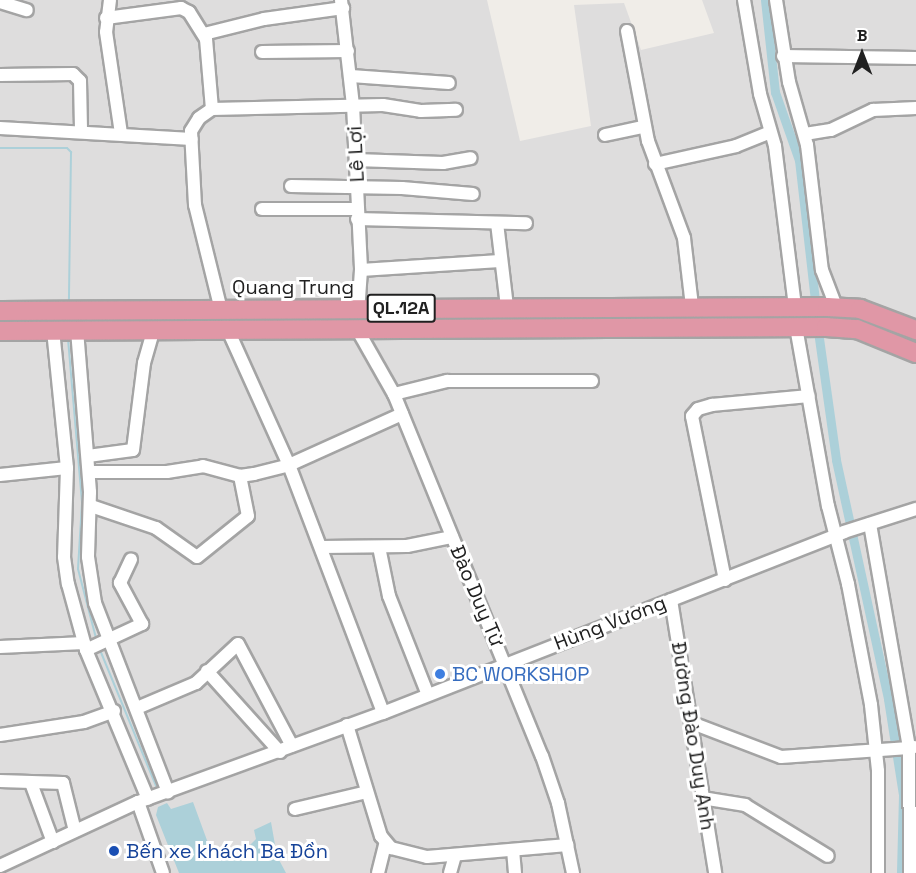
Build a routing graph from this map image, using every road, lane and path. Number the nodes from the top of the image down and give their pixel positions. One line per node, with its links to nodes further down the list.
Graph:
1 (110, 0): 7 (street)
2 (744, 0): 24 (street)
3 (776, 0): 12 (street)
4 (0, 2): 6 (street)
5 (342, 4): 9 (street); 10 (street, Lê Lợi)
6 (27, 10)
7 (106, 18): 9 (street); 25 (street)
8 (627, 31): 21 (street)
9 (204, 34): 19 (street)
10 (348, 51): 11 (street); 15 (street, Lê Lợi)
11 (262, 52)
12 (783, 56): 13 (street); 26 (street)
13 (916, 58)
14 (0, 75): 23 (street)
15 (351, 76): 16 (street); 17 (street, Lê Lợi)
16 (449, 82)
17 (353, 105): 19 (street); 20 (street); 30 (street, Lê Lợi)
18 (916, 108): 26 (street)
19 (212, 109): 28 (street)
20 (456, 110)
21 (644, 127): 27 (street); 31 (street)
22 (0, 128): 23 (street)
23 (81, 130): 25 (street)
24 (770, 132): 31 (street); 44 (street)
25 (121, 134): 28 (street)
26 (805, 134): 45 (street)
27 (605, 135)
28 (192, 139): 50 (street)
29 (471, 158): 30 (street)
30 (356, 160): 33 (street, Lê Lợi)
31 (656, 164): 42 (street)
32 (291, 186): 33 (street)
33 (358, 189): 34 (street); 36 (street, Lê Lợi)
34 (473, 194)
35 (262, 209): 36 (street)
36 (357, 214): 37 (street); 40 (street, Lê Lợi)
37 (497, 223): 38 (street); 39 (street)
38 (525, 223)
39 (500, 261): 40 (street); 43 (street)
40 (361, 270): 46 (street, Lê Lợi)
41 (615, 305): 42 (highway, Quang Trung / QL.12A); 43 (highway, Quang Trung / QL.12A); 52 (highway)
42 (692, 306): 44 (highway, Quang Trung / QL.12A)
43 (507, 307): 46 (highway, Quang Trung / QL.12A)
44 (798, 307): 45 (highway, QL.12A)
45 (832, 307): 57 (highway, QL.12A)
46 (358, 309): 50 (highway, Quang Trung / QL.12A); 54 (highway)
47 (45, 310): 48 (highway, Quang Trung / QL.12A); 51 (highway, Quang Trung / QL.12A); 59 (highway)
48 (97, 310): 49 (highway, Quang Trung / QL.12A); 60 (highway)
49 (154, 310): 50 (highway, Quang Trung / QL.12A); 61 (highway)
50 (221, 310)
51 (0, 311)
52 (615, 326): 53 (highway, QL.12A); 54 (highway, QL.12A)
53 (798, 327): 62 (highway, QL.12A); 65 (street)
54 (357, 329): 56 (highway, QL.12A); 64 (street, Đào Duy Từ)
55 (77, 330): 59 (highway, QL.12A); 60 (highway, QL.12A); 67 (street)
56 (228, 330): 61 (highway, QL.12A); 68 (street)
57 (916, 330)
58 (0, 331): 59 (highway, QL.12A)
59 (49, 331): 69 (street)
60 (96, 331): 61 (highway, QL.12A)
61 (153, 331): 67 (street)
62 (916, 353)
63 (592, 381): 64 (street)
64 (394, 394): 66 (street, Đào Duy Từ)
65 (809, 396): 76 (street); 81 (street)
66 (402, 414): 68 (street); 77 (street, Đào Duy Từ)
67 (88, 456): 70 (street)
68 (289, 465): 72 (street); 78 (street)
69 (67, 468): 71 (street); 83 (street)
70 (88, 472): 72 (street); 73 (street)
71 (0, 475)
72 (240, 476): 73 (street)
73 (91, 506): 83 (street)
74 (916, 509): 75 (street, Hùng Vương)
75 (868, 525): 76 (street, Hùng Vương); 95 (street)
76 (840, 533): 81 (street, Hùng Vương); 96 (street)
77 (452, 537): 79 (street); 85 (street, Đào Duy Từ)
78 (322, 547): 79 (street); 90 (street)
79 (379, 547): 87 (street)
80 (131, 560): 83 (street)
81 (725, 580): 82 (street, Hùng Vương)
82 (671, 600): 85 (street, Hùng Vương); 91 (street, Đường Đào Duy Anh)
83 (95, 645): 84 (street); 88 (street); 89 (street)
84 (0, 647)
85 (505, 664): 87 (street, Hùng Vương); 109 (street, Đào Duy Từ)
86 (207, 671): 88 (street); 94 (street); 97 (street)
87 (428, 695): 90 (street, Hùng Vương)
88 (137, 708): 100 (street)
89 (114, 711): 93 (street); 103 (street)
90 (383, 713): 92 (street, Hùng Vương)
91 (692, 723): 96 (street); 102 (street, Đường Đào Duy Anh)
92 (347, 725): 94 (street, Hùng Vương); 101 (street)
93 (0, 735)
94 (292, 746): 97 (street, Hùng Vương)
95 (910, 748): 96 (street); 104 (street)
96 (878, 749): 120 (street)
97 (280, 752): 100 (street, Hùng Vương)
98 (0, 782): 99 (street)
99 (31, 783): 106 (street); 107 (street)
100 (168, 792): 103 (street, Hùng Vương)
101 (367, 792): 105 (street); 108 (street)
102 (702, 798): 112 (street); 119 (street, Đường Đào Duy Anh)
103 (143, 801): 106 (street, Hùng Vương); 114 (street)
104 (914, 805): 121 (street)
105 (295, 809)
106 (75, 831): 107 (street, Hùng Vương)
107 (52, 842): 113 (street, Hùng Vương)
108 (385, 844): 111 (street); 115 (street)
109 (567, 845): 110 (street); 118 (street, Đào Duy Từ)
110 (513, 850): 111 (street); 117 (street)
111 (455, 856): 116 (street)
112 (828, 856)
113 (3, 866)
114 (163, 873)
115 (378, 873)
116 (450, 873)
117 (515, 873)
118 (573, 873)
119 (715, 873)
120 (878, 873)
121 (910, 873)

